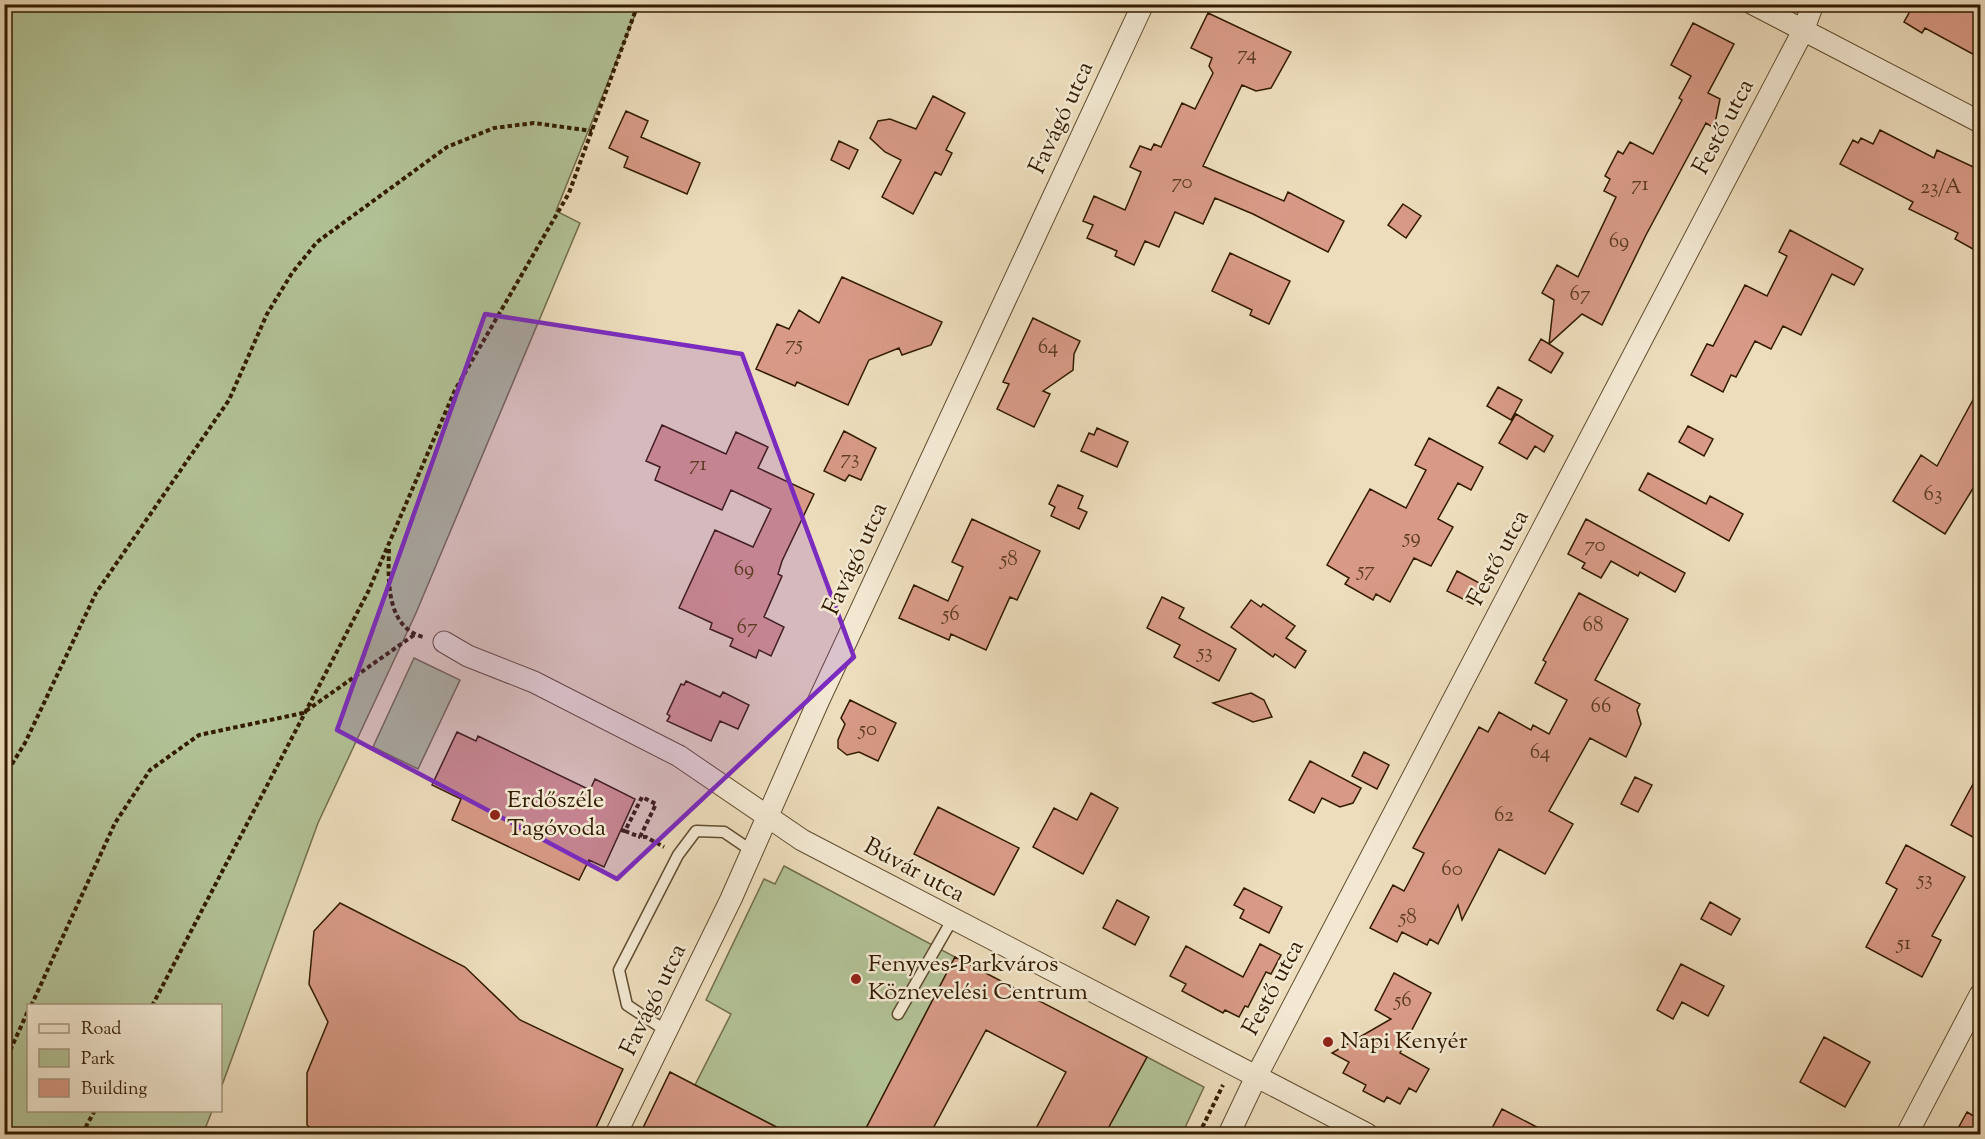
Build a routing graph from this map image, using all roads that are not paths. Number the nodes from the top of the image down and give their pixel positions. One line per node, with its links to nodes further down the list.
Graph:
1 (1143, 4): 7 (street, Favágó utca)
2 (1753, 4): 4 (street)
3 (1813, 4): 4 (street, Festő utca)
4 (1803, 31): 5 (street); 13 (street, Festő utca)
5 (1980, 122)
6 (444, 642): 7 (street, Búvár utca)
7 (768, 816): 8 (street, Favágó utca); 9 (street, Búvár utca)
8 (753, 851): 12 (street, Favágó utca); 12 (lane)
9 (952, 920): 11 (lane); 13 (street, Búvár utca)
10 (1980, 995): 17 (street)
11 (898, 1014)
12 (668, 1032): 14 (street, Favágó utca)
13 (1256, 1077): 15 (street, Festő utca); 16 (street, Búvár utca)
14 (616, 1134)
15 (1230, 1134)
16 (1367, 1134)
17 (1907, 1134)

